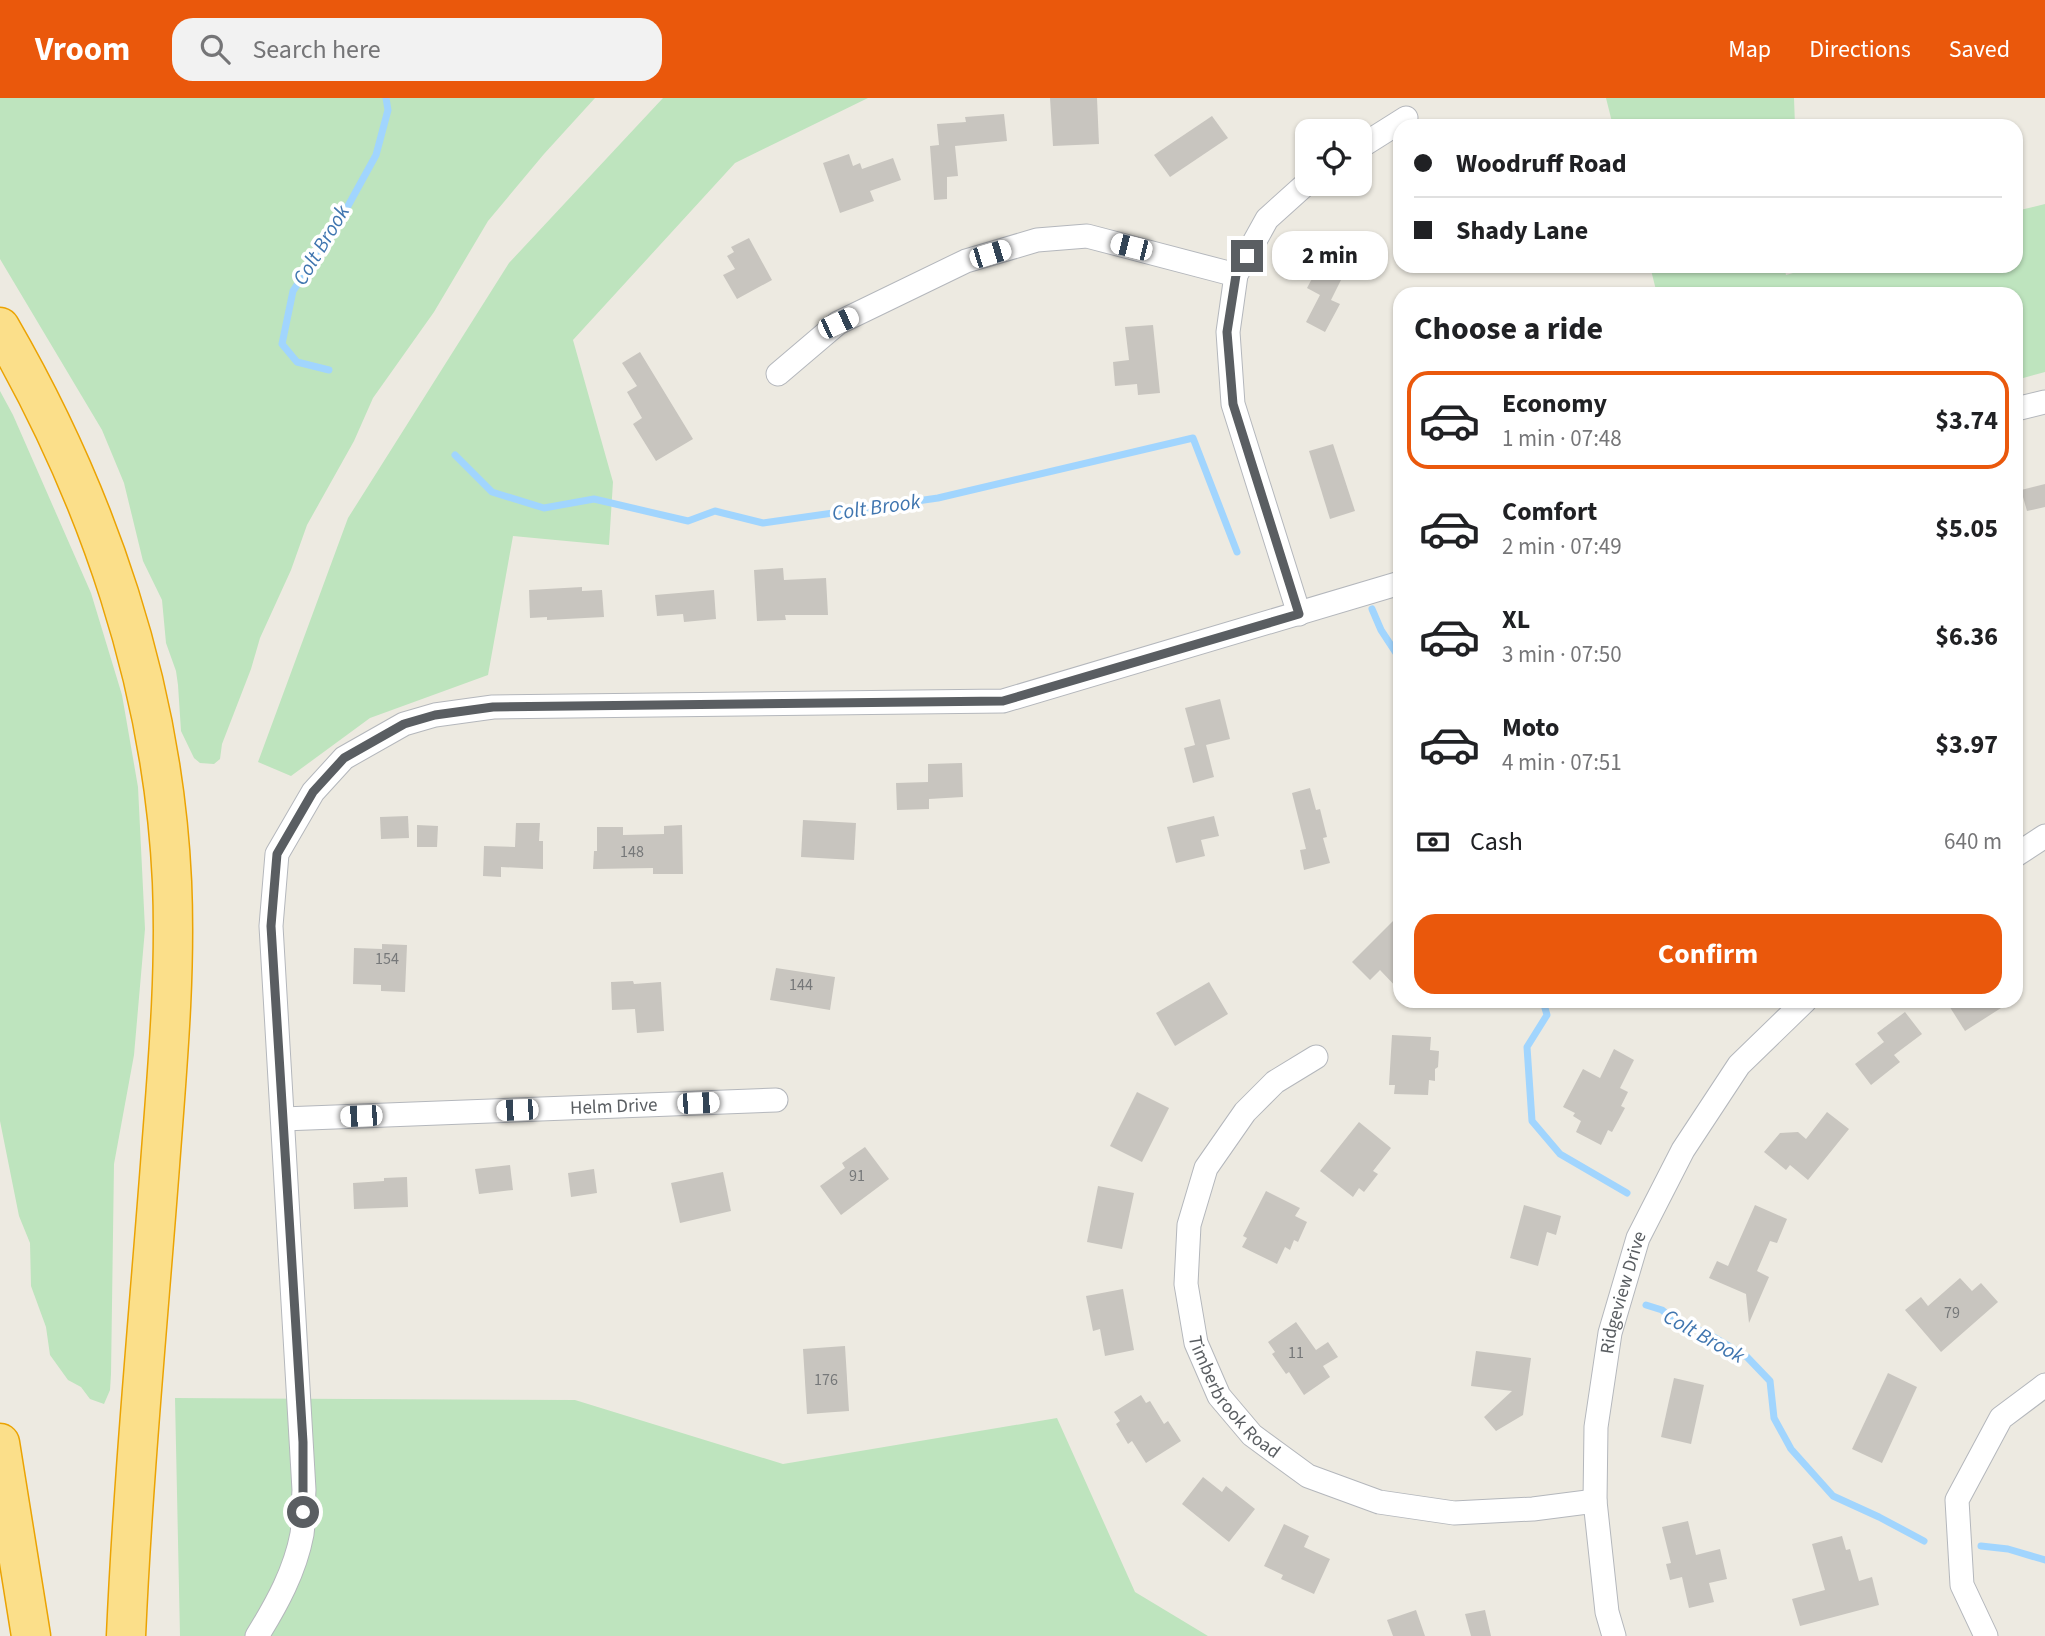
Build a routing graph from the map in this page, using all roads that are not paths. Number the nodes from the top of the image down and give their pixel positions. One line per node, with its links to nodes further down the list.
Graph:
1 (1393, 126): 2 (street)
2 (1372, 139)
3 (1295, 194): 4 (street)
4 (1236, 275): 6 (street); 10 (street)
5 (0, 327): 21 (highway)
6 (778, 374)
7 (2045, 402): 8 (street)
8 (2023, 408)
9 (1393, 585): 10 (street)
10 (1299, 614): 16 (street)
11 (2045, 836): 12 (street)
12 (2023, 850)
13 (1798, 1008): 19 (street, Ridgeview Drive)
14 (1316, 1057): 19 (street, Timberbrook Road)
15 (776, 1100): 16 (street, Helm Drive)
16 (283, 1119): 22 (street)
17 (2045, 1385): 24 (street)
18 (0, 1443): 20 (highway)
19 (1595, 1501): 23 (street, Ridgeview Drive)
20 (31, 1636)
21 (126, 1636)
22 (257, 1636)
23 (1614, 1636)
24 (1986, 1636)

